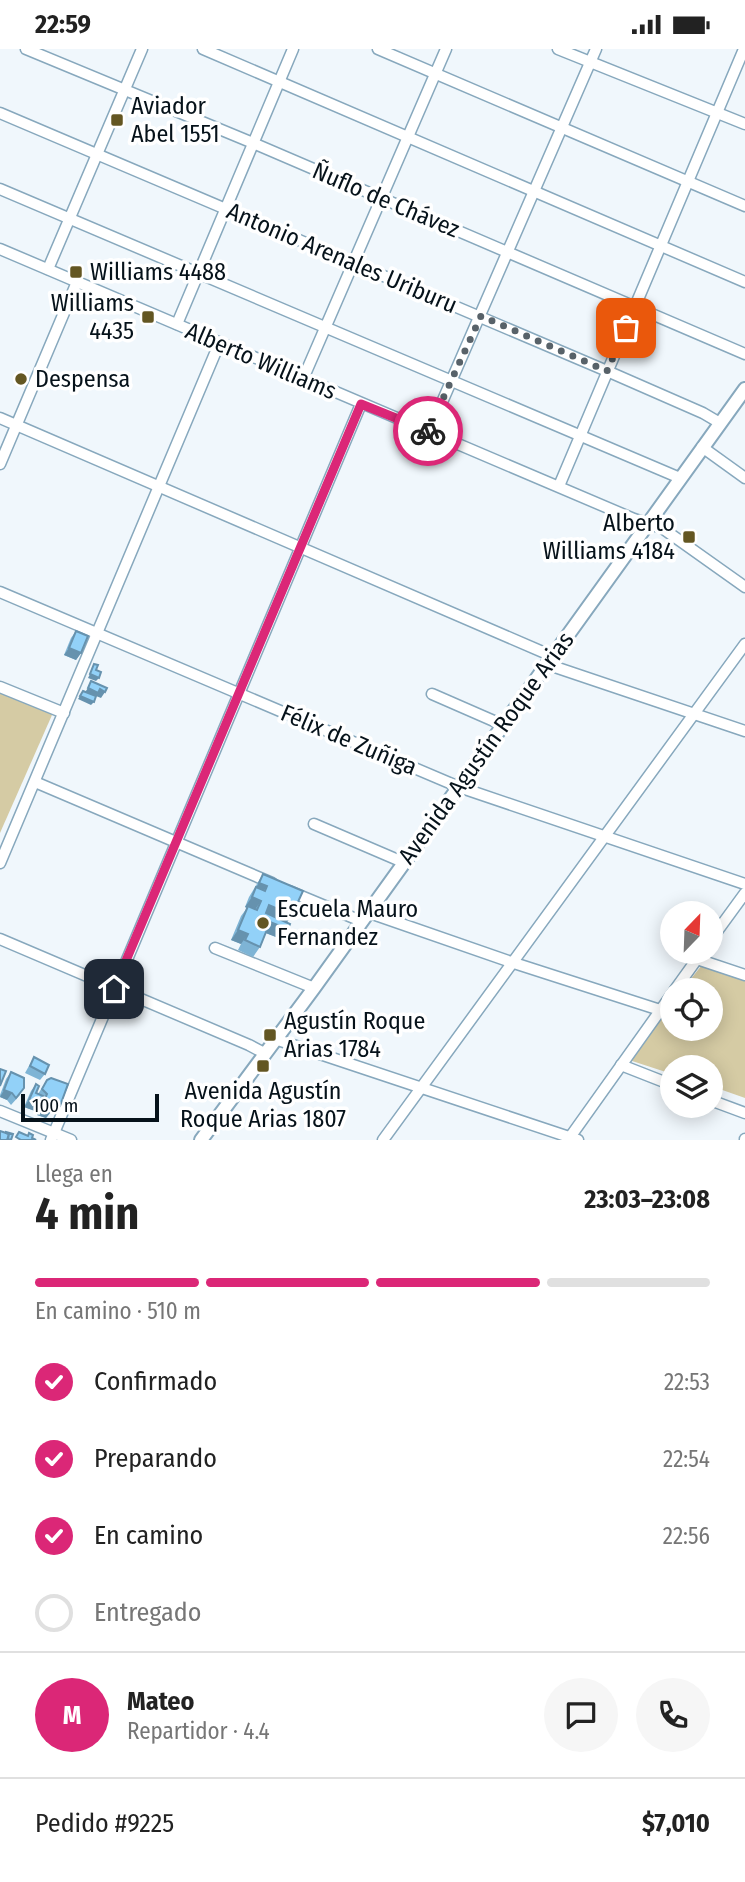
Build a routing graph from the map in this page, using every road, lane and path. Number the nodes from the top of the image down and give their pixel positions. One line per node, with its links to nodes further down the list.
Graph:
1 (26, 49): 13 (street, Ñuflo de Chávez)
2 (142, 49): 13 (street)
3 (203, 49): 12 (street)
4 (293, 49): 12 (street)
5 (377, 49): 11 (street)
6 (446, 49): 11 (street)
7 (558, 49): 10 (street)
8 (596, 49): 10 (street)
9 (744, 49): 15 (street)
10 (590, 62): 15 (street); 17 (street)
11 (435, 73): 17 (street); 18 (street)
12 (279, 81): 18 (street); 19 (street)
13 (125, 90): 19 (street, Ñuflo de Chávez); 20 (street)
14 (0, 113): 20 (street, Antonio Arenales Uriburu)
15 (718, 113): 16 (street); 21 (street)
16 (745, 124)
17 (562, 127): 21 (street); 23 (street)
18 (409, 136): 23 (street); 24 (street)
19 (253, 143): 24 (street, Ñuflo de Chávez); 26 (street)
20 (97, 154): 26 (street, Antonio Arenales Uriburu); 27 (street)
21 (688, 181): 25 (street); 28 (street)
22 (0, 189): 27 (street)
23 (535, 191): 28 (street); 30 (street)
24 (382, 198): 30 (street, Ñuflo de Chávez); 31 (street)
25 (745, 206)
26 (225, 208): 31 (street, Antonio Arenales Uriburu); 33 (street)
27 (70, 218): 32 (street); 33 (street)
28 (661, 245): 35 (street); 36 (street)
29 (0, 249): 32 (street, Alberto Williams)
30 (508, 252): 36 (street, Ñuflo de Chávez); 37 (street)
31 (354, 262): 37 (street, Antonio Arenales Uriburu); 39 (street)
32 (48, 269): 34 (street, Alberto Williams)
33 (198, 273): 38 (street); 39 (street)
34 (78, 282): 38 (street, Alberto Williams); 49 (street)
35 (745, 282)
36 (635, 307): 41 (street, Ñuflo de Chávez); 42 (street)
37 (481, 316): 42 (street, Antonio Arenales Uriburu); 44 (street)
38 (177, 324): 40 (street, Alberto Williams)
39 (326, 327): 43 (street); 44 (street)
40 (219, 344): 43 (street, Alberto Williams); 57 (street)
41 (745, 354)
42 (607, 371): 48 (street, Antonio Arenales Uriburu); 51 (street)
43 (303, 379): 46 (street, Alberto Williams)
44 (452, 380): 50 (street); 51 (street)
45 (745, 389): 48 (main road, Avenida Agustín Roque Arias)
46 (361, 404): 50 (street, Alberto Williams); 59 (street)
47 (0, 418): 49 (street)
48 (720, 423): 52 (main road, Avenida Agustín Roque Arias)
49 (16, 425): 53 (street); 57 (street)
50 (429, 432): 56 (street, Alberto Williams)
51 (580, 435): 54 (street); 56 (street)
52 (702, 447): 54 (main road, Avenida Agustín Roque Arias); 55 (street)
53 (0, 464)
54 (680, 478): 58 (main road, Avenida Agustín Roque Arias)
55 (745, 478)
56 (559, 486): 58 (street, Alberto Williams)
57 (159, 488): 59 (street); 62 (street)
58 (648, 522): 60 (street, Alberto Williams); 64 (main road, Avenida Agustín Roque Arias)
59 (301, 548): 64 (street); 66 (street)
60 (745, 587)
61 (0, 592): 62 (street, Félix de Zuñiga)
62 (97, 633): 66 (street, Félix de Zuñiga); 68 (street)
63 (745, 644): 69 (street)
64 (549, 660): 69 (street); 70 (main road, Avenida Agustín Roque Arias)
65 (0, 687): 68 (street)
66 (239, 694): 73 (street, Félix de Zuñiga); 76 (street)
67 (432, 694): 70 (street)
68 (64, 713): 72 (street)
69 (693, 714): 71 (street); 75 (street)
70 (503, 725): 73 (main road, Avenida Agustín Roque Arias)
71 (745, 731)
72 (35, 782): 76 (street); 77 (street)
73 (459, 786): 75 (street, Félix de Zuñiga); 79 (main road, Avenida Agustín Roque Arias)
74 (314, 824): 79 (street)
75 (605, 838): 80 (street, Félix de Zuñiga); 86 (street)
76 (176, 843): 82 (street); 90 (street)
77 (4, 844): 78 (street)
78 (0, 863)
79 (404, 863): 82 (main road, Avenida Agustín Roque Arias)
80 (745, 884)
81 (745, 893): 83 (street)
82 (364, 916): 86 (street); 89 (main road, Avenida Agustín Roque Arias)
83 (723, 923)
84 (0, 939): 90 (street)
85 (215, 948): 89 (street)
86 (514, 963): 91 (street); 96 (street)
87 (720, 964): 88 (street)
88 (745, 975)
89 (314, 988): 92 (main road, Avenida Agustín Roque Arias)
90 (114, 989): 93 (street); 100 (street)
91 (660, 1010): 94 (street)
92 (275, 1039): 93 (main road, Avenida Agustín Roque Arias); 96 (street)
93 (264, 1053): 103 (main road, Avenida Agustín Roque Arias)
94 (621, 1065): 95 (street); 101 (street)
95 (660, 1080)
96 (421, 1088): 101 (street); 104 (street)
97 (723, 1105): 99 (street)
98 (0, 1111): 100 (street)
99 (745, 1113)
100 (52, 1136): 102 (street)
101 (572, 1139)
102 (71, 1140)
103 (201, 1140)
104 (383, 1140)

